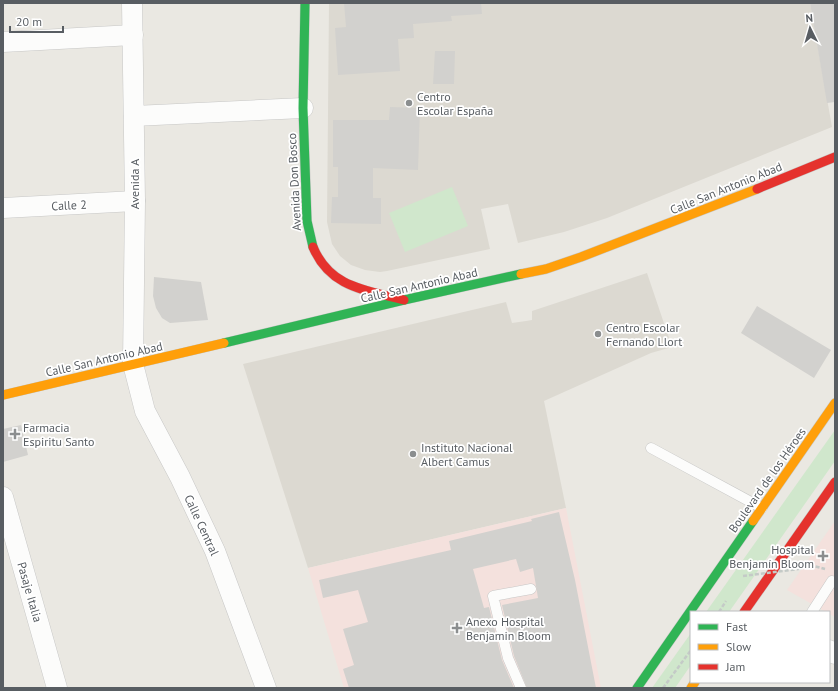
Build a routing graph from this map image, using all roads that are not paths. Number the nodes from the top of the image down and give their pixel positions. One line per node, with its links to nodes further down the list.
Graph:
1 (132, 3): 3 (street, Avenida A)
2 (305, 3): 5 (main road, Avenida Don Bosco)
3 (133, 34): 4 (street); 6 (street, Avenida A)
4 (3, 42)
5 (303, 108): 6 (street); 10 (main road, Avenida Don Bosco)
6 (134, 116): 8 (street, Avenida A)
7 (833, 158): 10 (main road, Calle San Antonio Abad)
8 (135, 201): 9 (street, Calle 2); 11 (street, Avenida A)
9 (3, 208)
10 (404, 300): 11 (main road, Calle San Antonio Abad)
11 (133, 364): 12 (main road, Calle San Antonio Abad); 25 (street, Calle Central)
12 (3, 395)
13 (835, 403): 17 (main road, Boulevard de los Héroes)
14 (651, 448): 17 (lane)
15 (835, 482): 21 (main road)
16 (3, 497): 24 (street, Pasaje Italia)
17 (762, 508): 20 (main road, Boulevard de los Héroes)
18 (832, 581): 22 (lane)
19 (531, 589): 26 (lane)
20 (690, 611)
21 (745, 611)
22 (813, 611)
23 (690, 612): 27 (main road, Boulevard de los Héroes)
24 (57, 688)
25 (266, 688)
26 (522, 688)
27 (637, 688)

